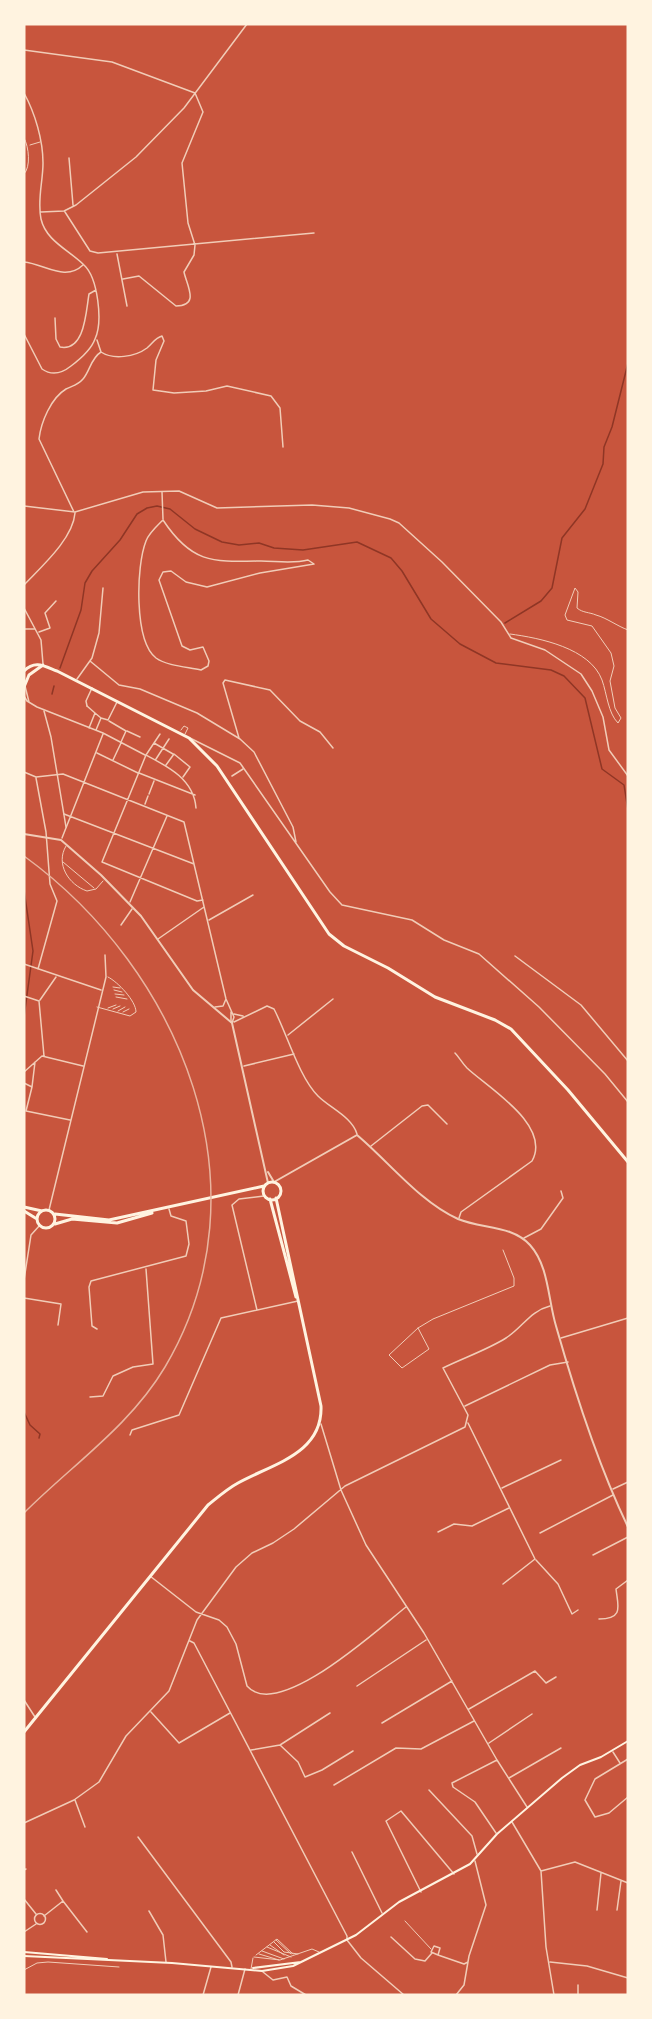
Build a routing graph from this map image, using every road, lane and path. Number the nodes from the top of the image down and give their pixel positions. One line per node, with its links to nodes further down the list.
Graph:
1 (247, 24): 4 (street)
2 (24, 50): 4 (street)
3 (24, 93): 6 (street)
4 (195, 93): 10 (street); 14 (street)
5 (24, 138): 7 (lane)
6 (40, 142): 7 (lane); 12 (street)
7 (28, 145): 9 (lane)
8 (69, 158): 10 (street)
9 (24, 174)
10 (73, 207): 11 (street)
11 (64, 211): 12 (street); 15 (street)
12 (40, 212): 17 (street)
13 (314, 233): 14 (street)
14 (195, 245): 15 (street); 18 (street)
15 (116, 253): 18 (street)
16 (24, 262): 17 (street)
17 (84, 264): 19 (street)
18 (123, 279): 20 (street)
19 (97, 290): 21 (street); 23 (street)
20 (127, 306)
21 (55, 318)
22 (24, 334): 23 (street)
23 (96, 338): 24 (street)
24 (101, 352): 25 (street); 28 (street)
25 (283, 447)
26 (162, 492): 28 (street); 29 (street); 38 (street)
27 (24, 506): 28 (street)
28 (75, 512): 30 (street)
29 (163, 520): 29 (street)
30 (24, 585)
31 (104, 588): 39 (street)
32 (56, 601): 37 (street)
33 (24, 608): 35 (street)
34 (24, 629): 35 (street)
35 (36, 629): 37 (street)
36 (628, 630): 38 (lane)
37 (38, 632): 40 (street)
38 (508, 633): 81 (street)
39 (90, 661): 43 (street); 64 (street)
40 (43, 665): 41 (main road); 42 (main road); 43 (main road)
41 (24, 671)
42 (29, 675): 44 (main road); 44 (main road)
43 (77, 680): 45 (main road)
44 (24, 682): 48 (street)
45 (92, 687): 47 (main road); 51 (street)
46 (24, 696): 48 (street)
47 (117, 701): 53 (street); 57 (main road)
48 (29, 703): 49 (street); 50 (street)
49 (24, 705)
50 (44, 710): 54 (street); 80 (street)
51 (95, 713): 52 (street); 54 (street)
52 (101, 718): 53 (street); 56 (street)
53 (108, 720): 55 (street)
54 (88, 729): 56 (street)
55 (126, 731): 61 (street); 65 (street)
56 (96, 732): 58 (street)
57 (180, 732): 60 (main road); 60 (lane)
58 (103, 733): 65 (street); 70 (street)
59 (160, 734): 66 (street)
60 (185, 735): 62 (main road)
61 (140, 737)
62 (189, 738): 77 (street); 163 (main road)
63 (169, 739): 68 (street)
64 (240, 739): 69 (street); 99 (street)
65 (122, 742): 67 (street); 72 (street); 74 (street)
66 (154, 743): 68 (street); 72 (street)
67 (121, 746)
68 (164, 748): 71 (street); 75 (street)
69 (333, 748)
70 (96, 753): 74 (street); 86 (street)
71 (174, 754): 76 (street); 84 (street)
72 (146, 755): 73 (street); 75 (street); 78 (street)
73 (142, 757)
74 (114, 760): 78 (street)
75 (156, 760): 76 (street)
76 (166, 766): 84 (street)
77 (243, 769): 83 (street); 99 (street)
78 (137, 771): 85 (street); 88 (street)
79 (24, 772): 82 (street)
80 (57, 774): 82 (street); 86 (street); 91 (street)
81 (628, 776)
82 (36, 777): 97 (street)
83 (232, 777)
84 (183, 778): 87 (street)
85 (154, 780): 87 (street); 89 (street)
86 (85, 781): 88 (street); 93 (street)
87 (195, 795): 90 (street)
88 (127, 798): 89 (street); 95 (street)
89 (145, 804): 92 (street)
90 (196, 808)
91 (64, 814): 93 (street); 94 (street)
92 (167, 815): 101 (street); 103 (street)
93 (71, 817): 94 (street); 95 (street)
94 (66, 828): 98 (street)
95 (112, 833): 101 (street); 105 (street)
96 (24, 834): 97 (street)
97 (46, 837): 98 (street); 118 (street)
98 (61, 840): 100 (street)
99 (297, 844): 158 (street)
100 (67, 845): 102 (lane); 104 (street)
101 (154, 850): 103 (street); 105 (street)
102 (62, 861): 106 (lane); 106 (lane)
103 (195, 864): 108 (street)
104 (105, 879): 106 (lane); 109 (street)
105 (142, 879): 108 (street); 109 (street)
106 (96, 889)
107 (253, 895): 112 (street)
108 (203, 900): 110 (street)
109 (129, 903): 111 (street)
110 (205, 907): 112 (street); 114 (street)
111 (133, 908): 113 (street); 114 (street)
112 (208, 920): 131 (street)
113 (121, 925)
114 (158, 939): 138 (street)
115 (105, 955): 120 (street)
116 (515, 956): 151 (street)
117 (24, 964): 118 (street)
118 (38, 969): 119 (street)
119 (56, 975): 123 (street); 133 (street)
120 (106, 977): 122 (lane); 123 (street)
121 (112, 987): 122 (lane)
122 (122, 988): 125 (lane)
123 (102, 990): 136 (street)
124 (114, 990): 125 (lane)
125 (124, 992): 127 (lane)
126 (115, 994): 127 (lane)
127 (126, 995): 130 (lane)
128 (25, 996): 133 (street)
129 (116, 997): 130 (lane)
130 (129, 999): 144 (lane)
131 (226, 999): 138 (street); 142 (street)
132 (333, 999): 147 (street)
133 (39, 1000): 150 (street)
134 (116, 1005): 139 (lane)
135 (120, 1006): 141 (lane)
136 (97, 1007): 139 (lane); 153 (street)
137 (125, 1007): 143 (lane)
138 (214, 1007): 146 (street)
139 (106, 1009): 141 (lane)
140 (129, 1009): 144 (lane)
141 (112, 1010): 143 (lane)
142 (231, 1011): 145 (street); 146 (street)
143 (117, 1012): 144 (lane)
144 (122, 1013)
145 (245, 1017): 146 (street); 147 (street)
146 (232, 1023): 154 (street)
147 (287, 1036): 149 (street)
148 (455, 1053): 181 (street)
149 (295, 1054): 154 (street); 161 (street)
150 (44, 1056): 152 (street); 153 (street)
151 (628, 1061)
152 (35, 1062): 155 (street); 157 (street)
153 (83, 1066): 159 (street)
154 (242, 1066): 164 (street)
155 (24, 1072)
156 (24, 1083): 157 (street)
157 (32, 1088): 159 (street)
158 (628, 1102)
159 (70, 1120): 175 (street)
160 (447, 1124): 162 (street)
161 (357, 1135): 162 (street); 166 (street)
162 (370, 1147): 181 (street)
163 (628, 1162)
164 (267, 1170): 165 (street); 166 (street)
165 (268, 1183): 166 (main road); 167 (main road)
166 (275, 1183): 171 (main road)
167 (264, 1186): 168 (main road); 170 (main road)
168 (251, 1190): 170 (main road); 174 (main road)
169 (561, 1191): 184 (street)
170 (264, 1194): 172 (main road); 191 (street)
171 (276, 1198): 172 (main road); 189 (main road)
172 (270, 1199): 189 (main road)
173 (24, 1206): 177 (main road)
174 (170, 1209): 178 (main road); 186 (street)
175 (49, 1210): 177 (main road); 179 (main road)
176 (24, 1211): 180 (main road)
177 (42, 1211): 180 (main road)
178 (153, 1213): 179 (main road); 182 (main road)
179 (55, 1214): 182 (main road)
180 (37, 1219): 183 (main road)
181 (458, 1219): 184 (street)
182 (54, 1224): 183 (main road)
183 (40, 1226): 187 (street)
184 (523, 1239): 190 (street)
185 (503, 1250): 194 (lane)
186 (146, 1268): 195 (street); 198 (street)
187 (24, 1280)
188 (24, 1298): 193 (street)
189 (299, 1301): 191 (street); 201 (main road)
190 (551, 1306): 196 (street); 199 (street)
191 (258, 1310): 202 (street)
192 (628, 1318): 196 (street)
193 (58, 1325)
194 (418, 1328): 194 (lane)
195 (97, 1329)
196 (560, 1339): 197 (street)
197 (568, 1362): 199 (street); 207 (street)
198 (90, 1397)
199 (464, 1406): 200 (street)
200 (468, 1422): 205 (street); 206 (street)
201 (320, 1423): 206 (street); 217 (main road)
202 (130, 1435)
203 (561, 1460): 205 (street)
204 (628, 1482): 207 (street)
205 (501, 1489): 209 (street)
206 (341, 1490): 220 (street); 222 (street)
207 (612, 1490): 208 (street)
208 (614, 1494): 210 (street); 213 (street)
209 (509, 1508): 212 (street); 216 (street)
210 (627, 1523): 211 (street)
211 (628, 1527)
212 (438, 1532)
213 (540, 1533)
214 (628, 1538): 215 (street)
215 (593, 1555)
216 (535, 1559): 219 (street); 221 (street)
217 (149, 1576): 222 (street); 235 (main road)
218 (628, 1580): 223 (street)
219 (503, 1584)
220 (406, 1607): 222 (street); 225 (street)
221 (578, 1610)
222 (202, 1614): 224 (street)
223 (599, 1619)
224 (189, 1640): 231 (street); 232 (street)
225 (428, 1640): 227 (street); 228 (street)
226 (556, 1677): 230 (street)
227 (453, 1681): 230 (street); 237 (street)
228 (357, 1686)
229 (24, 1700): 235 (street)
230 (468, 1709): 236 (street)
231 (151, 1711): 232 (street); 253 (street)
232 (230, 1713): 243 (street)
233 (330, 1713): 241 (street)
234 (532, 1714): 240 (street)
235 (35, 1718): 238 (main road)
236 (475, 1720): 240 (street); 250 (street)
237 (382, 1723)
238 (24, 1732)
239 (628, 1741): 244 (main road)
240 (488, 1744): 247 (street)
241 (280, 1745): 243 (street); 245 (street)
242 (561, 1748): 249 (street)
243 (250, 1750): 283 (street)
244 (612, 1750): 248 (street); 254 (main road)
245 (353, 1751)
246 (628, 1759): 248 (street)
247 (497, 1760): 249 (street); 258 (street)
248 (620, 1764): 252 (street)
249 (509, 1778): 254 (street)
250 (334, 1785)
251 (429, 1790): 261 (street)
252 (628, 1797)
253 (74, 1800): 256 (street); 257 (street)
254 (528, 1808): 255 (main road)
255 (512, 1822): 258 (main road); 263 (street)
256 (24, 1823)
257 (85, 1827)
258 (497, 1834): 261 (main road)
259 (138, 1837): 307 (street)
260 (352, 1852): 275 (street)
261 (478, 1855): 262 (main road)
262 (474, 1860): 265 (main road); 301 (street)
263 (541, 1871): 264 (street); 302 (street)
264 (601, 1872): 266 (street); 272 (street)
265 (454, 1874): 269 (main road); 269 (street)
266 (621, 1880): 267 (street); 273 (street)
267 (628, 1883)
268 (56, 1890): 271 (street)
269 (421, 1892): 275 (main road)
270 (24, 1899): 276 (street)
271 (63, 1901): 277 (street); 281 (street)
272 (597, 1910)
273 (617, 1910)
274 (149, 1911): 303 (street)
275 (383, 1914): 283 (main road)
276 (36, 1915): 277 (street); 279 (street)
277 (44, 1916): 279 (street)
278 (405, 1921): 288 (lane)
279 (37, 1923): 280 (street)
280 (24, 1932)
281 (87, 1932)
282 (391, 1937): 288 (street)
283 (347, 1940): 293 (main road); 318 (street)
284 (272, 1942): 285 (lane); 291 (lane); 291 (lane)
285 (268, 1945): 286 (lane); 295 (lane)
286 (265, 1947): 287 (lane); 295 (lane)
287 (260, 1951): 290 (lane); 298 (lane)
288 (431, 1951): 294 (street); 294 (street)
289 (24, 1954): 303 (main road)
290 (257, 1954): 296 (lane); 299 (lane)
291 (293, 1954): 292 (lane)
292 (300, 1954): 293 (lane); 297 (lane)
293 (320, 1954): 300 (main road)
294 (438, 1955): 304 (street)
295 (286, 1956): 297 (lane)
296 (254, 1957): 299 (lane); 309 (lane)
297 (292, 1958): 298 (lane)
298 (286, 1959): 299 (lane)
299 (280, 1960)
300 (306, 1960): 309 (main road); 312 (main road)
301 (468, 1961): 304 (street); 310 (street)
302 (549, 1961): 313 (street); 320 (street)
303 (166, 1963): 305 (main road)
304 (464, 1964): 310 (street)
305 (211, 1966): 307 (main road); 315 (street)
306 (119, 1967): 311 (lane)
307 (232, 1968): 308 (main road)
308 (246, 1968): 309 (main road); 316 (street)
309 (251, 1969): 312 (main road)
310 (467, 1969): 319 (street)
311 (24, 1970)
312 (262, 1971): 317 (street)
313 (628, 1978)
314 (578, 1985): 321 (street)
315 (203, 1995)
316 (238, 1995)
317 (306, 1995)
318 (404, 1995)
319 (456, 1995)
320 (554, 1995)
321 (579, 1995)

